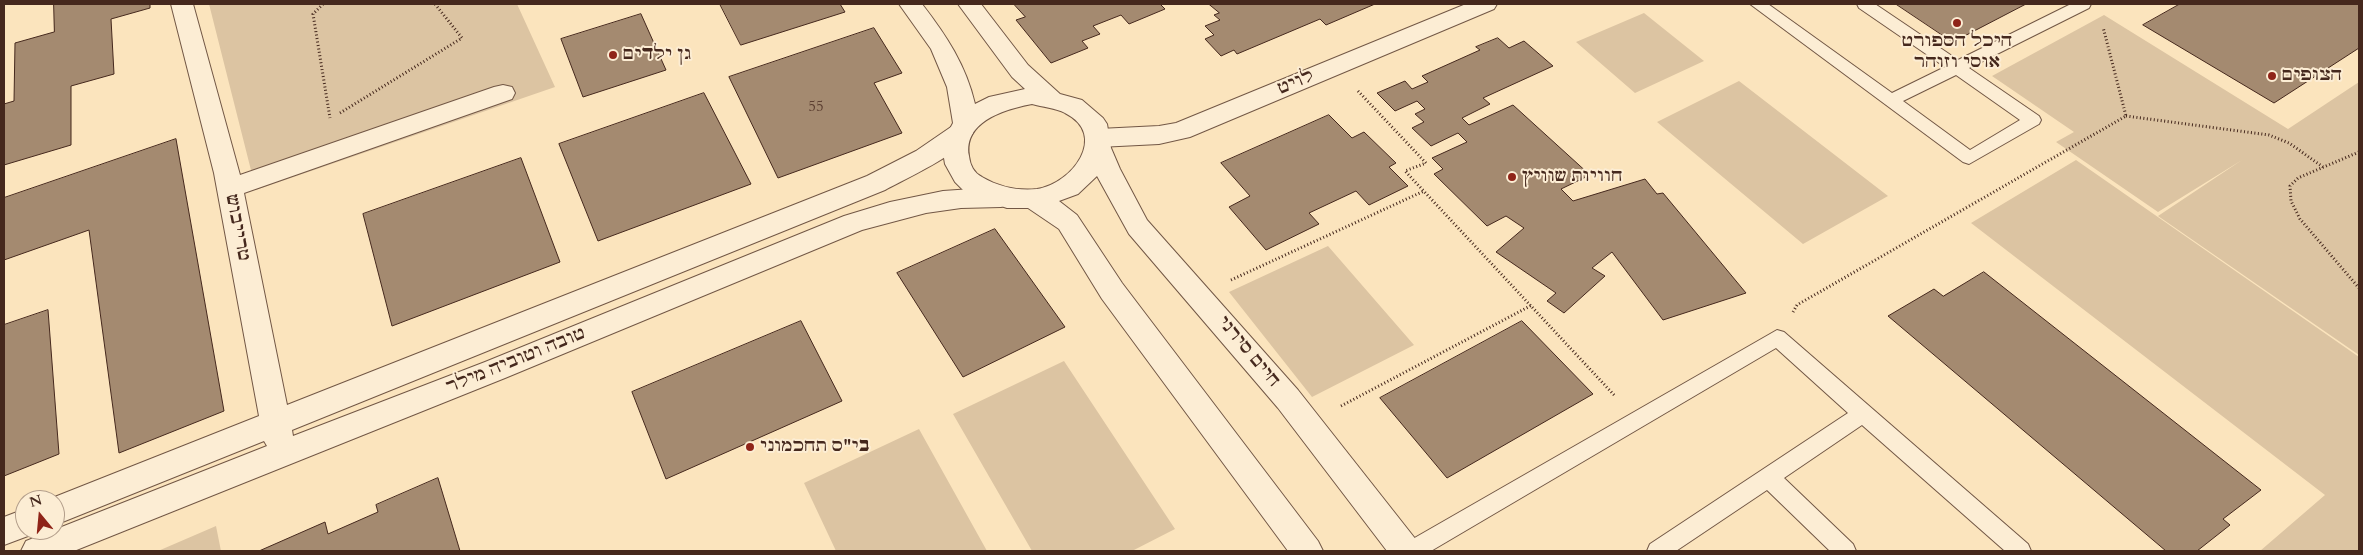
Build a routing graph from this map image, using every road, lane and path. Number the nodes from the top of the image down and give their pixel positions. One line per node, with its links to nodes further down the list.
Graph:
1 (182, 4): 22 (street, טרייבוש)
2 (323, 4): 16 (path)
3 (435, 4): 16 (path)
4 (910, 4): 18 (street)
5 (969, 4): 13 (street)
6 (1486, 4): 10 (street, לויט)
7 (1758, 4): 14 (lane)
8 (1865, 4): 11 (lane)
9 (2083, 4): 11 (lane)
10 (1336, 67): 19 (street, לויט); 23 (path)
11 (1957, 67): 14 (lane); 14 (lane)
12 (503, 94): 22 (street)
13 (1050, 98): 18 (street); 19 (street)
14 (1890, 101)
15 (2126, 116): 21 (path)
16 (330, 119): 17 (path)
17 (322, 123)
18 (963, 128): 24 (street); 31 (street, טובה וטוביה מילר)
19 (1099, 144): 25 (street); 27 (street, חיים סירני)
20 (2359, 152): 21 (path)
21 (2323, 167): 26 (path)
22 (230, 188): 31 (street, טרייבוש)
23 (1424, 191): 27 (path); 28 (path)
24 (1001, 197): 25 (street); 33 (street, טובה וטוביה מילר)
25 (1032, 198): 37 (street)
26 (2359, 288)
27 (1199, 295): 32 (street, חיים סירני)
28 (1532, 305): 30 (path); 32 (path)
29 (1863, 414): 30 (lane); 34 (lane); 42 (lane)
30 (1638, 421): 39 (lane)
31 (276, 424): 33 (street, טרייבוש); 35 (street, טובה וטוביה מילר)
32 (1307, 424): 38 (street, חיים סירני)
33 (283, 454): 36 (street, טובה וטוביה מילר)
34 (1768, 477): 40 (lane); 41 (lane)
35 (65, 507)
36 (36, 551)
37 (1307, 551)
38 (1406, 551)
39 (1412, 551)
40 (1658, 551)
41 (1844, 551)
42 (2020, 551)

